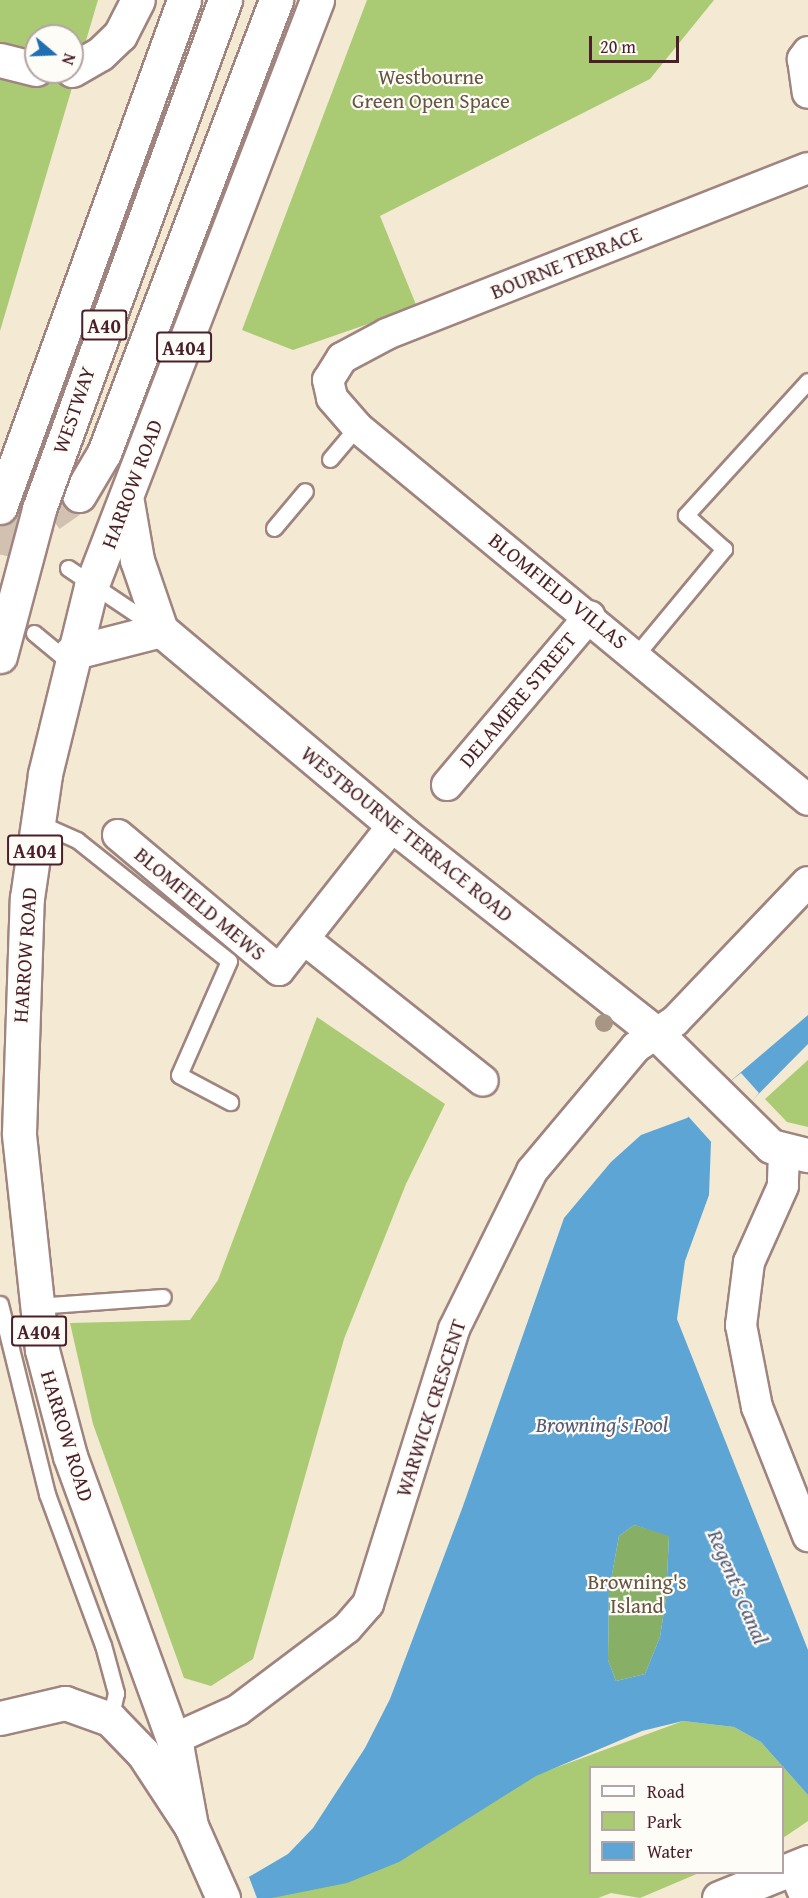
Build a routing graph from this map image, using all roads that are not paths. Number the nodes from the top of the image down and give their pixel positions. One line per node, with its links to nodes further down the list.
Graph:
1 (138, 0): 8 (main road)
2 (184, 0): 19 (main road, WESTWAY / A40, bridge)
3 (225, 0): 26 (main road, WESTWAY / A40, bridge)
4 (276, 0): 17 (main road, A40)
5 (317, 0): 18 (main road, HARROW ROAD / A404)
6 (808, 52): 10 (street)
7 (0, 60): 9 (main road)
8 (84, 63)
9 (24, 66)
10 (808, 93)
11 (808, 168): 12 (street, BOURNE TERRACE)
12 (332, 371): 14 (street, BLOMFIELD VILLAS)
13 (808, 381): 25 (lane)
14 (357, 427): 15 (lane); 22 (street, BLOMFIELD VILLAS)
15 (330, 459)
16 (305, 491): 20 (lane)
17 (79, 495)
18 (127, 502): 21 (main road, HARROW ROAD / A404); 23 (main road)
19 (0, 507)
20 (274, 528)
21 (80, 578): 23 (lane, WESTBOURNE TERRACE ROAD); 27 (main road, HARROW ROAD / A404)
22 (590, 616): 25 (street, BLOMFIELD VILLAS); 28 (street, DELAMERE STREET)
23 (161, 630): 27 (main road); 31 (main road, WESTBOURNE TERRACE ROAD)
24 (34, 633): 27 (lane)
25 (636, 655): 29 (street, BLOMFIELD VILLAS)
26 (0, 656)
27 (70, 657): 30 (main road, HARROW ROAD / A404)
28 (447, 785)
29 (808, 800)
30 (39, 823): 37 (lane); 41 (main road, HARROW ROAD / A404)
31 (393, 825): 34 (street, BLOMFIELD MEWS); 35 (main road, WESTBOURNE TERRACE ROAD)
32 (118, 836): 34 (street, BLOMFIELD MEWS)
33 (808, 882): 35 (street, WARWICK CRESCENT)
34 (304, 939): 36 (street)
35 (657, 1034): 38 (main road, WESTBOURNE TERRACE ROAD); 45 (street, WARWICK CRESCENT)
36 (483, 1081)
37 (230, 1102)
38 (796, 1154): 42 (street)
39 (163, 1297): 41 (lane)
40 (0, 1304): 44 (lane)
41 (36, 1306): 45 (main road, HARROW ROAD / A404)
42 (808, 1536)
43 (0, 1718): 44 (main road, HARROW ROAD / A404)
44 (110, 1719): 46 (main road, HARROW ROAD / A404)
45 (174, 1739): 46 (main road, HARROW ROAD / A404)
46 (191, 1826): 50 (main road, HARROW ROAD / A404)
47 (800, 1865): 48 (main road); 52 (street)
48 (784, 1872)
49 (778, 1874): 51 (main road)
50 (220, 1888)
51 (719, 1898)
52 (806, 1898)

